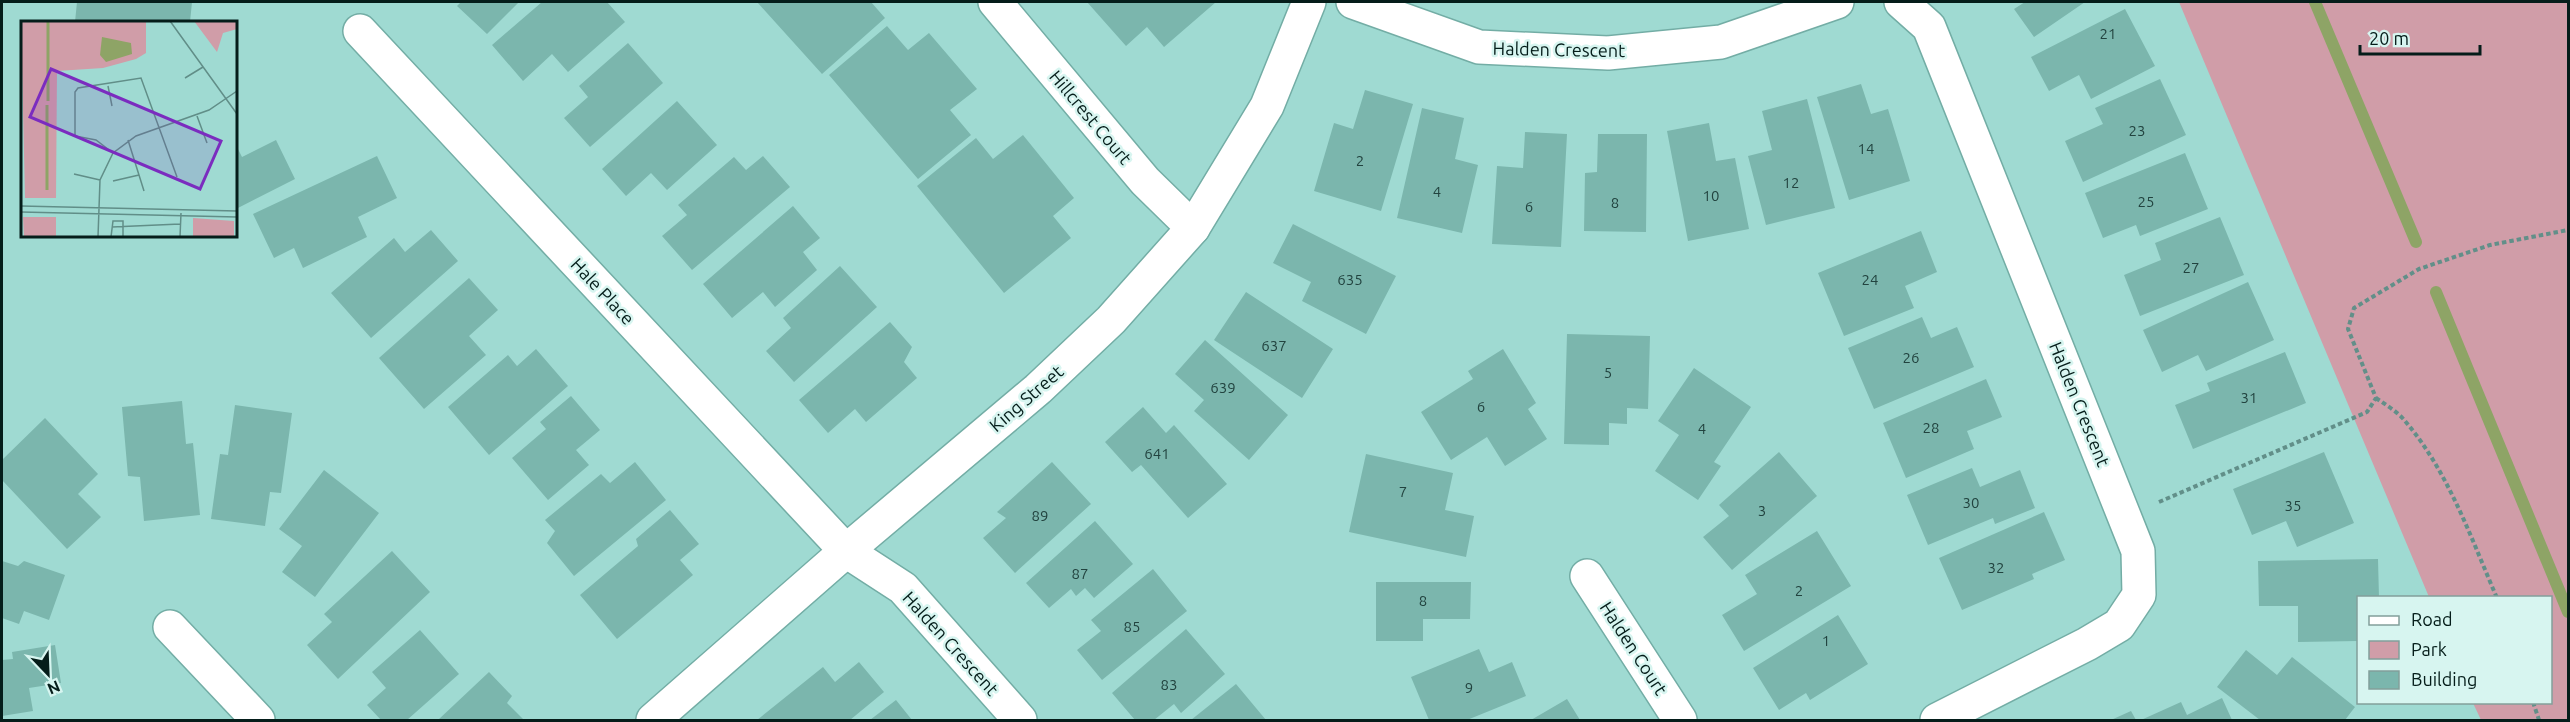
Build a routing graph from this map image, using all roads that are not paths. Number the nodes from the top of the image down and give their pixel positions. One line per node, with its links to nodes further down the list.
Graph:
1 (994, 2): 7 (street, Hillcrest Court)
2 (1309, 2): 7 (street, King Street)
3 (1353, 2): 4 (street, Halden Crescent)
4 (1837, 2)
5 (1901, 2): 15 (street, Halden Crescent)
6 (360, 31): 8 (street, Hale Place)
7 (1193, 228): 8 (street, King Street)
8 (846, 551): 12 (street, King Street); 13 (street, Halden Crescent)
9 (1587, 576): 14 (street, Halden Court)
10 (170, 627): 11 (street)
11 (258, 720)
12 (653, 720)
13 (1020, 720)
14 (1680, 720)
15 (1937, 720)

